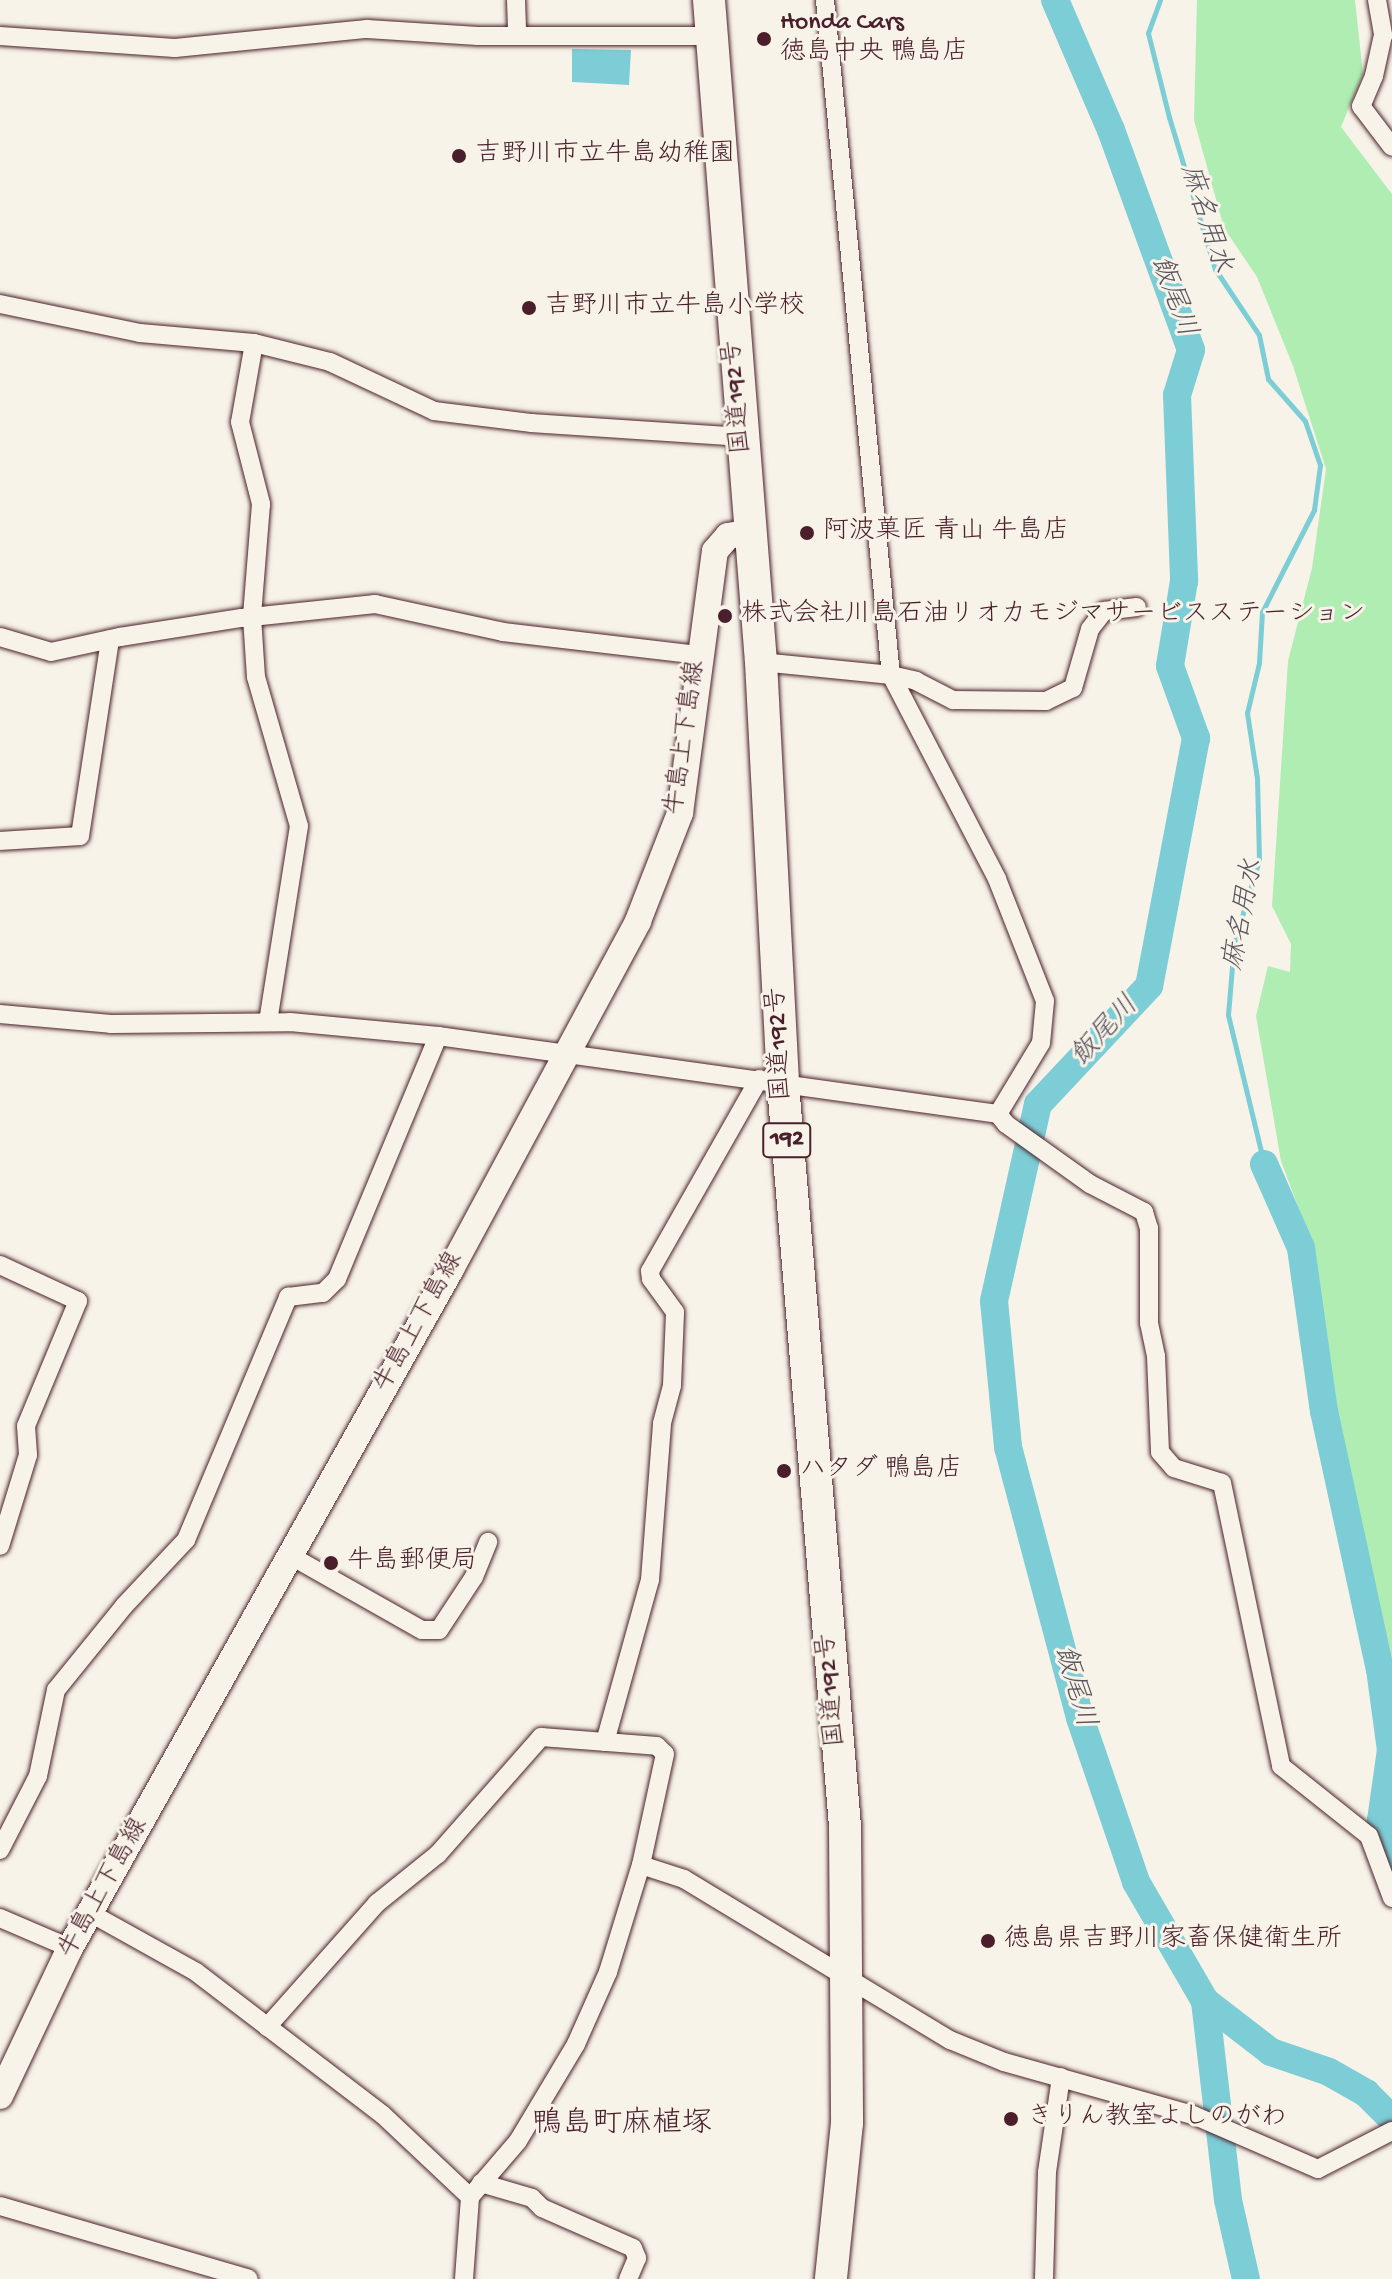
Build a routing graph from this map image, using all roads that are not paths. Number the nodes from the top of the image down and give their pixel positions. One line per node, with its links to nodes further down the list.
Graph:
1 (516, 0): 5 (street)
2 (709, 0): 7 (highway, 国道192号 / 192)
3 (825, 0): 19 (street)
4 (1377, 0): 8 (street)
5 (517, 34): 6 (street); 7 (street)
6 (0, 36)
7 (711, 36): 11 (highway, 国道192号 / 192)
8 (1392, 147)
9 (0, 304): 10 (street)
10 (254, 343): 11 (street); 14 (street)
11 (742, 437): 12 (highway, 国道192号 / 192)
12 (751, 532): 17 (main road, 牛島上下島線); 18 (highway, 国道192号 / 192)
13 (1137, 607): 19 (street)
14 (252, 617): 16 (street); 17 (street); 22 (street)
15 (0, 637): 16 (street)
16 (110, 639): 20 (street)
17 (698, 655): 24 (main road, 牛島上下島線)
18 (761, 662): 19 (street); 25 (highway, 国道192号 / 192)
19 (891, 675): 26 (street)
20 (0, 841)
21 (0, 1014): 22 (street)
22 (268, 1022): 23 (street)
23 (438, 1036): 24 (street); 32 (street)
24 (566, 1053): 25 (street); 30 (main road, 牛島上下島線)
25 (771, 1082): 26 (street); 31 (street); 38 (highway, 国道192号 / 192)
26 (1002, 1119): 34 (street)
27 (0, 1265): 29 (street)
28 (488, 1542): 30 (street)
29 (0, 1546)
30 (291, 1556): 35 (main road, 牛島上下島線)
31 (605, 1742): 33 (street); 39 (street)
32 (0, 1850)
33 (641, 1865): 38 (street); 43 (street)
34 (1392, 1898)
35 (92, 1914): 37 (main road, 牛島上下島線); 39 (street)
36 (0, 1918): 37 (street)
37 (70, 1948): 41 (main road, 牛島上下島線)
38 (847, 1978): 40 (street); 48 (highway, 国道192号 / 192)
39 (267, 2027): 43 (street)
40 (1061, 2077): 42 (street); 49 (street)
41 (0, 2096)
42 (1392, 2131)
43 (476, 2190): 46 (street); 47 (street)
44 (0, 2206): 45 (street)
45 (249, 2279)
46 (464, 2279)
47 (628, 2279)
48 (831, 2279)
49 (1044, 2279)

